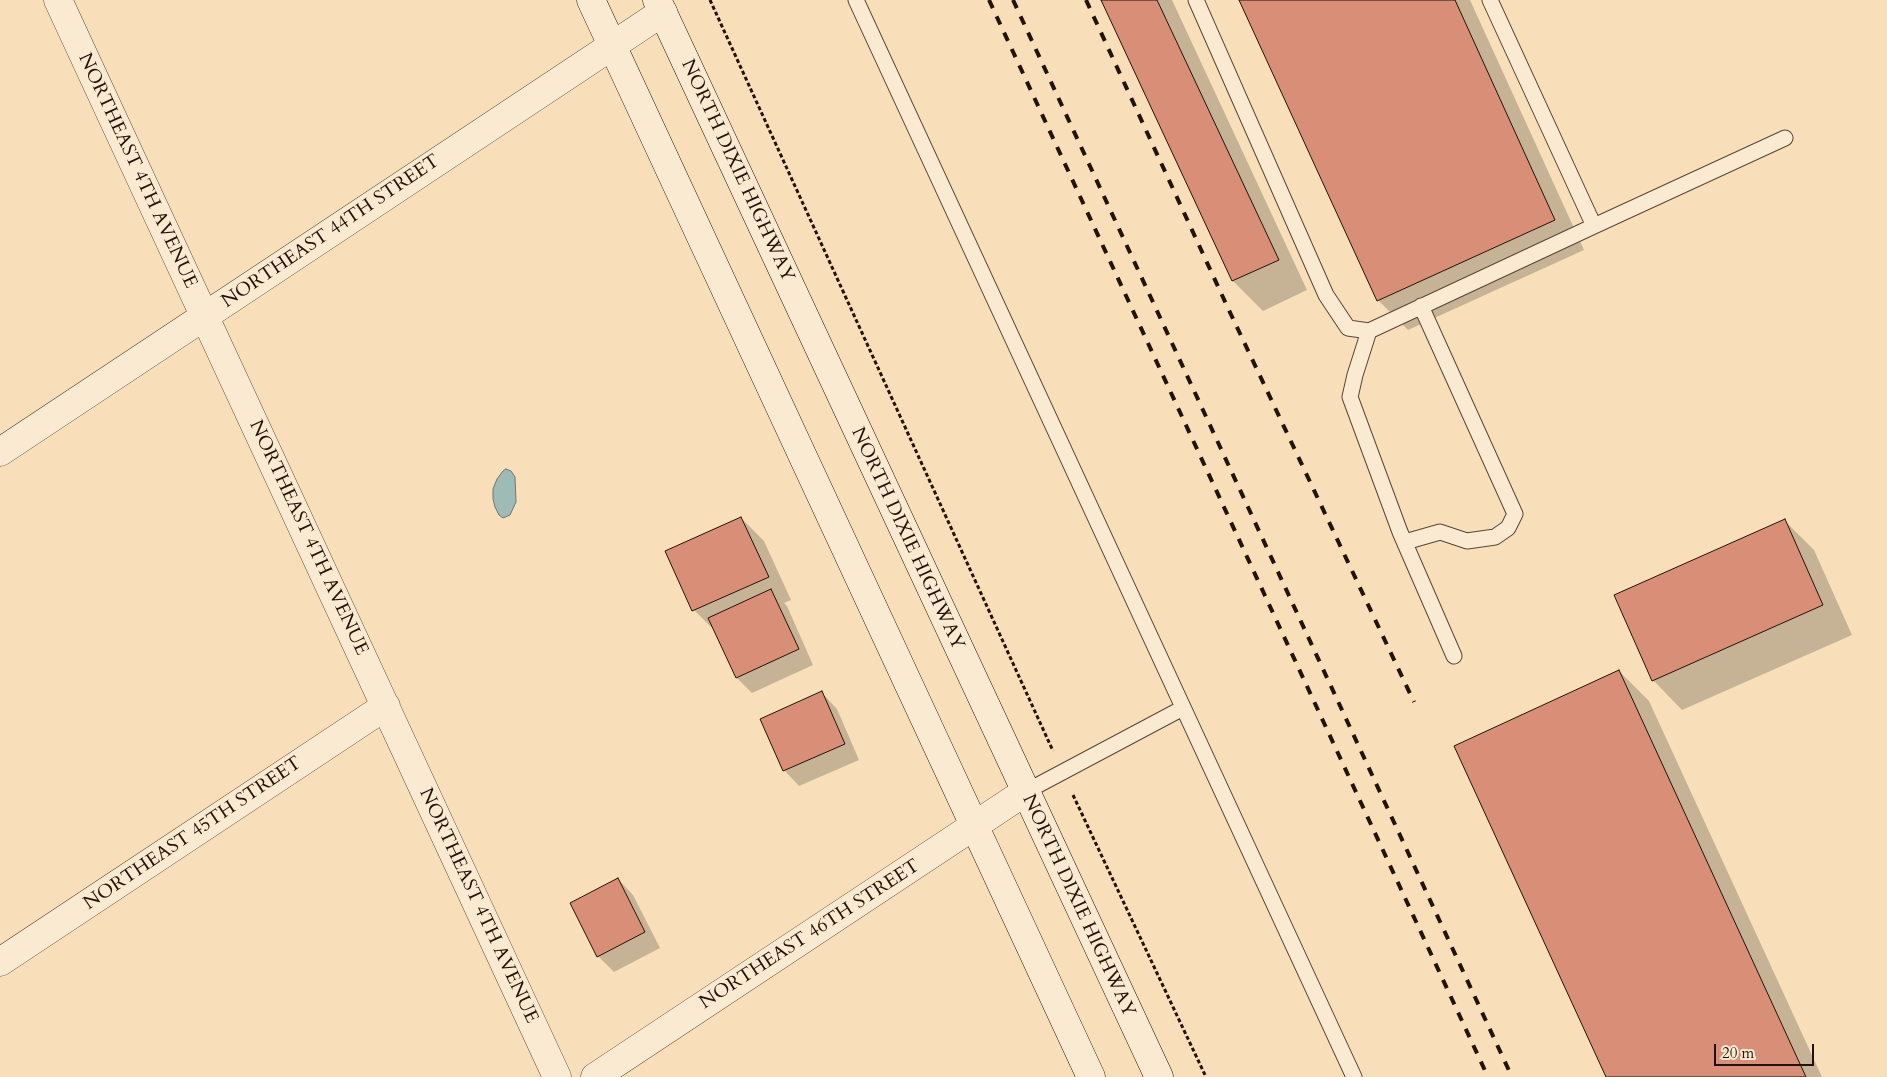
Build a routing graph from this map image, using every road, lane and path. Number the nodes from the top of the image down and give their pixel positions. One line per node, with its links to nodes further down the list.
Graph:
1 (58, 0): 12 (street, NORTHEAST 4TH AVENUE)
2 (591, 0): 8 (street)
3 (710, 0): 19 (path)
4 (856, 0): 18 (lane)
5 (1196, 0): 13 (lane)
6 (1490, 0): 10 (lane)
7 (665, 4): 8 (street, NORTHEAST 44TH STREET); 20 (street, NORTH DIXIE HIGHWAY)
8 (612, 45): 12 (street, NORTHEAST 44TH STREET); 21 (street)
9 (1785, 138): 10 (lane)
10 (1594, 226): 11 (lane)
11 (1421, 306): 13 (lane); 15 (lane)
12 (205, 316): 14 (street, NORTHEAST 44TH STREET); 17 (street, NORTHEAST 4TH AVENUE)
13 (1370, 330): 15 (lane)
14 (0, 452)
15 (1405, 542): 16 (lane)
16 (1454, 656)
17 (386, 706): 22 (street, NORTHEAST 45TH STREET); 23 (street, NORTHEAST 4TH AVENUE)
18 (1183, 708): 19 (lane); 28 (lane)
19 (1062, 773): 20 (lane); 27 (path)
20 (1025, 792): 21 (street, NORTHEAST 46TH STREET); 26 (street, NORTH DIXIE HIGHWAY)
21 (974, 826): 24 (street, NORTHEAST 46TH STREET); 25 (street)
22 (0, 962)
23 (557, 1077)
24 (596, 1077)
25 (1091, 1077)
26 (1159, 1077)
27 (1206, 1077)
28 (1354, 1077)

